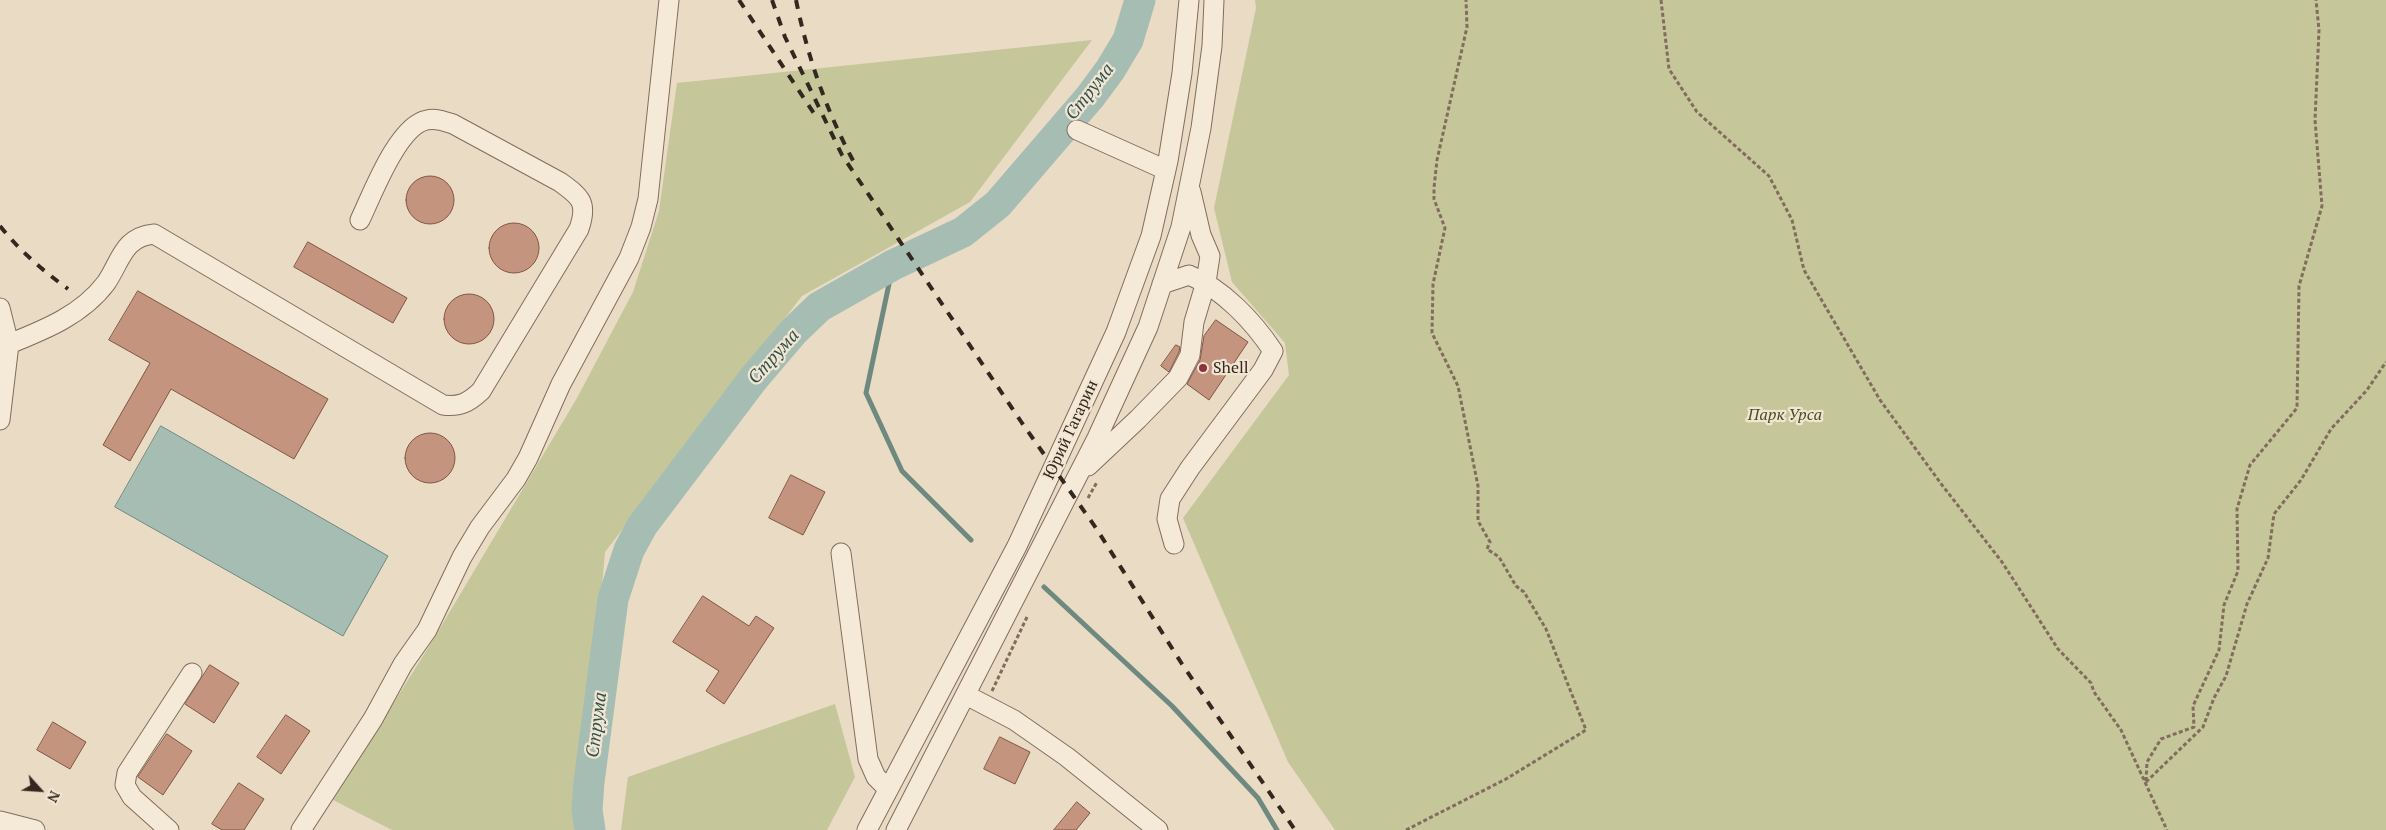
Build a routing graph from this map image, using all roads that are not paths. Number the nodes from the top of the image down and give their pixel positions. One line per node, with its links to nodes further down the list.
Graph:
1 (669, 0): 22 (street)
2 (1189, 0): 5 (street, Юрий Гагарин)
3 (1214, 0): 6 (street, Юрий Гагарин)
4 (1077, 130): 5 (street)
5 (1166, 170): 18 (street, Юрий Гагарин)
6 (1190, 184): 8 (street); 9 (street, Юрий Гагарин)
7 (360, 220): 11 (street)
8 (1206, 282): 9 (street); 13 (street); 14 (street)
9 (1162, 284): 13 (street, Юрий Гагарин)
10 (0, 308): 11 (street)
11 (9, 344): 12 (street)
12 (0, 420)
13 (1079, 473): 17 (street, Юрий Гагарин)
14 (1174, 544)
15 (841, 553): 18 (street)
16 (192, 673): 21 (street)
17 (966, 695): 24 (street, Юрий Гагарин); 25 (street)
18 (888, 789): 23 (street, Юрий Гагарин)
19 (0, 821): 20 (street)
20 (35, 830)
21 (169, 830)
22 (301, 830)
23 (867, 830)
24 (896, 830)
25 (1158, 830)

